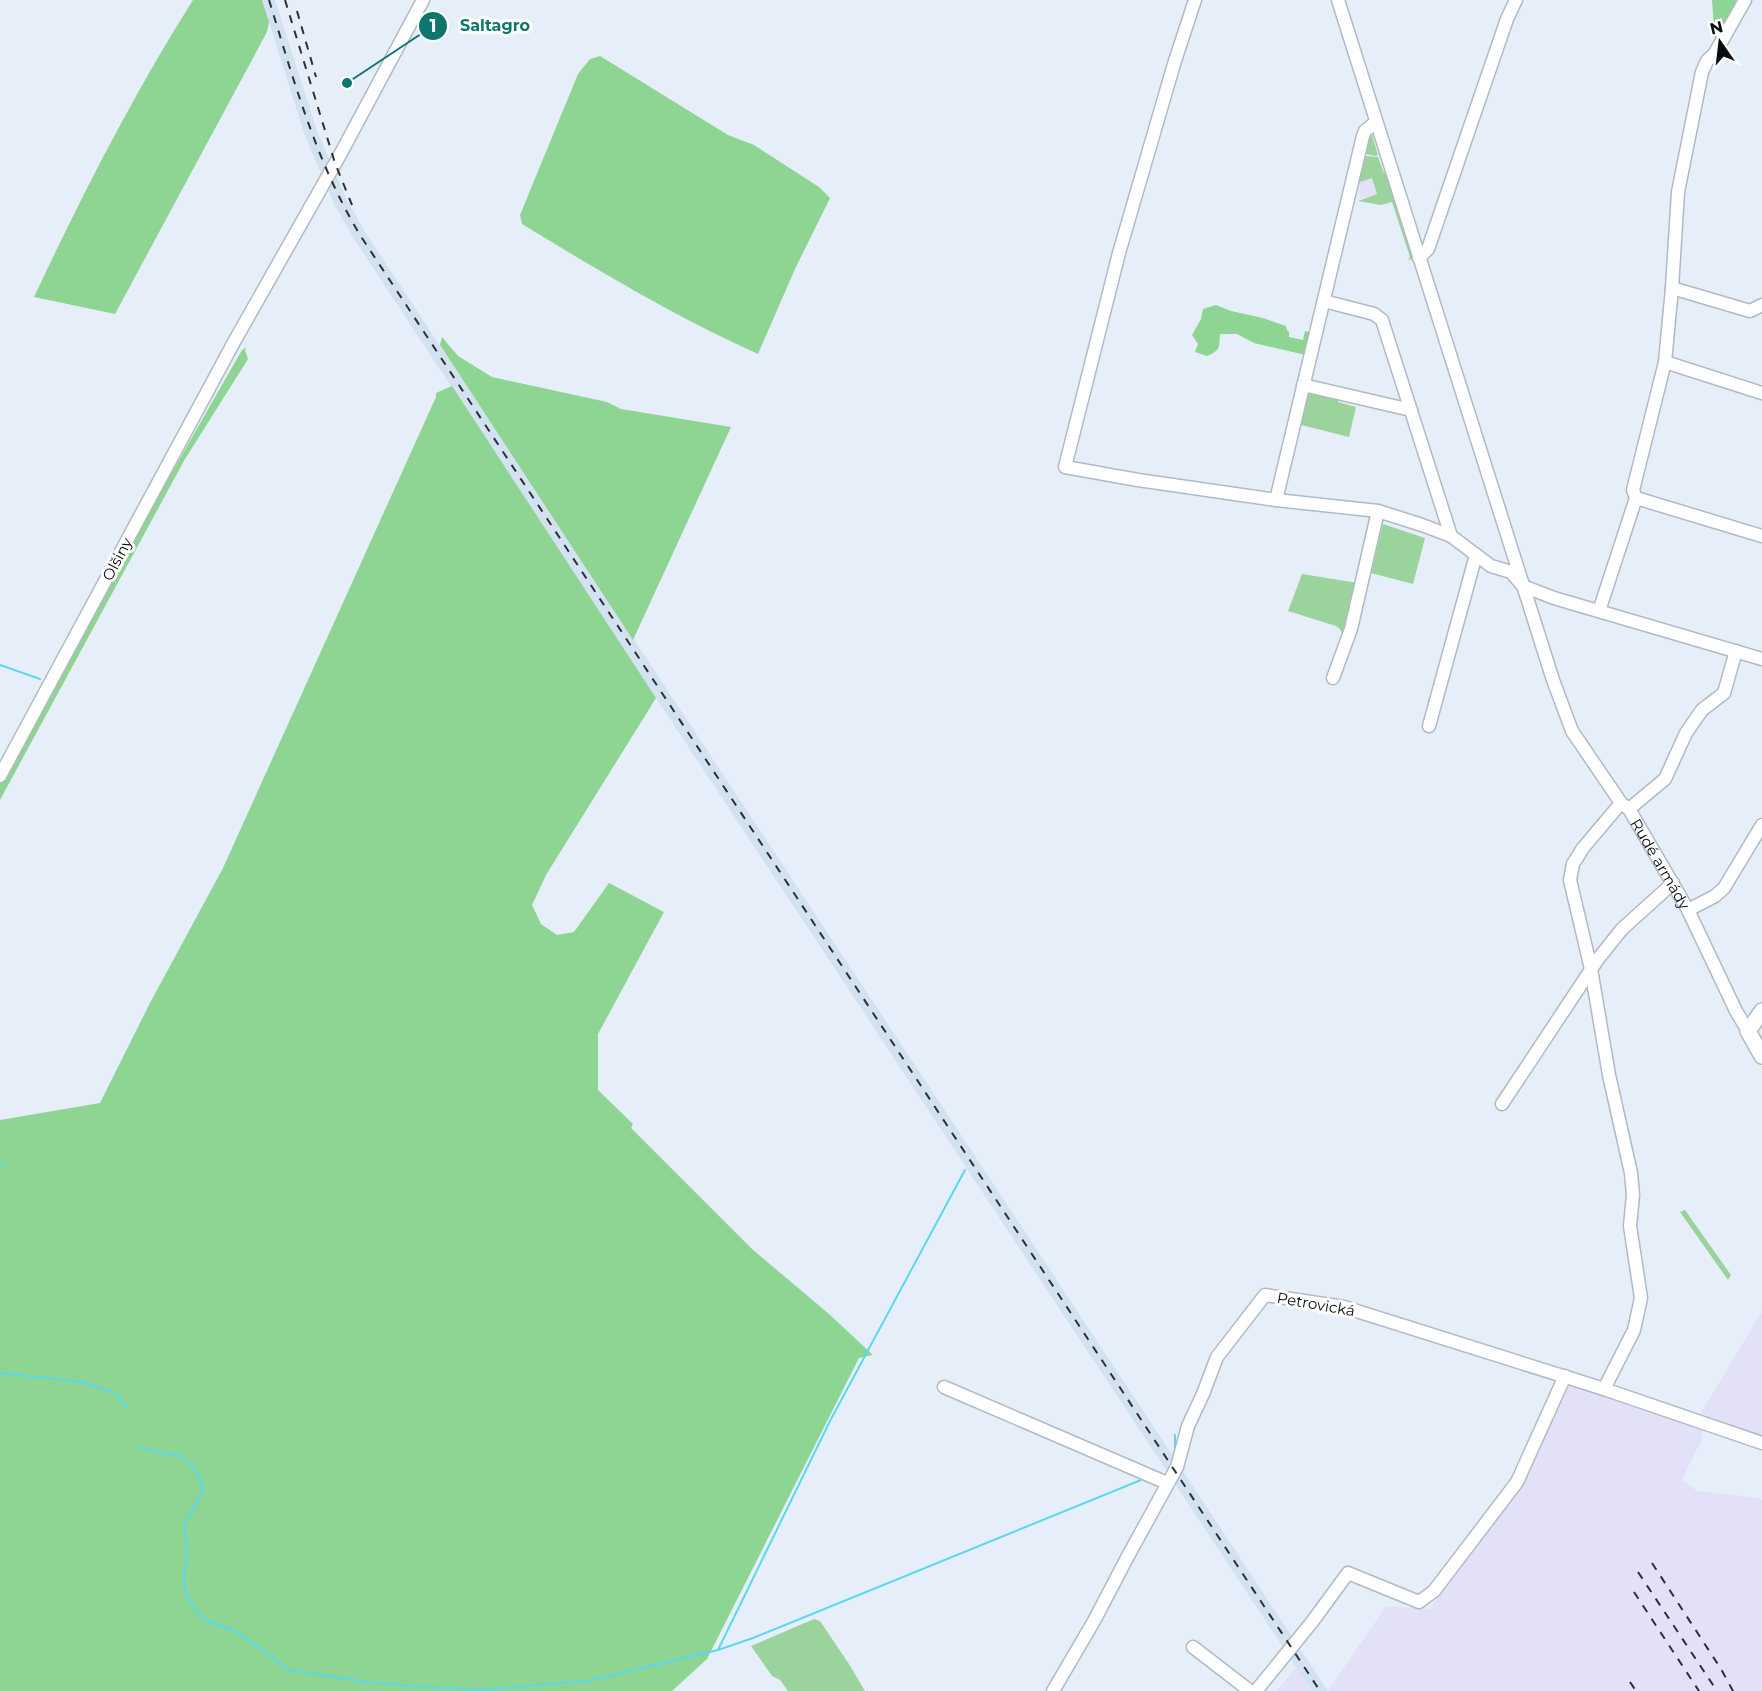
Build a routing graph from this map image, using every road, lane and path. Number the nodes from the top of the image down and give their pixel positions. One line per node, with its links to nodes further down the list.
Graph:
1 (423, 0): 27 (street, Olšiny)
2 (1195, 0): 16 (street)
3 (1338, 0): 6 (street, Rudé armády)
4 (1516, 0): 7 (street)
5 (1745, 0): 8 (street)
6 (1376, 122): 7 (street, Rudé armády); 9 (street)
7 (1419, 258): 21 (street, Rudé armády)
8 (1672, 288): 10 (street); 11 (street)
9 (1324, 301): 12 (street); 14 (street)
10 (1762, 305)
11 (1665, 362): 13 (street); 15 (street)
12 (1303, 385): 14 (street); 16 (street)
13 (1762, 393)
14 (1411, 410): 18 (street)
15 (1636, 498): 19 (street); 22 (street)
16 (1276, 500): 17 (street)
17 (1378, 511): 18 (street); 25 (street)
18 (1451, 536): 20 (street)
19 (1762, 536)
20 (1476, 555): 21 (street); 26 (street)
21 (1523, 586): 22 (street); 28 (street, Rudé armády)
22 (1599, 611): 23 (street)
23 (1736, 651): 24 (street); 28 (street)
24 (1762, 658)
25 (1333, 678)
26 (1429, 726)
27 (0, 776)
28 (1625, 806): 30 (street, Rudé armády); 32 (street)
29 (1762, 825): 31 (street)
30 (1672, 883): 31 (street, Rudé armády); 32 (street)
31 (1688, 910): 34 (street, Rudé armády)
32 (1591, 969): 36 (street); 39 (street)
33 (1762, 1011): 34 (main road)
34 (1748, 1030): 35 (main road, Rudé armády)
35 (1762, 1056)
36 (1503, 1104)
37 (1565, 1376): 39 (street, Petrovická); 41 (street, Petrovická); 45 (street)
38 (944, 1387): 41 (street)
39 (1604, 1389): 40 (street, Petrovická)
40 (1762, 1443)
41 (1167, 1483): 43 (street, Petrovická)
42 (1193, 1647): 44 (street)
43 (1053, 1691)
44 (1250, 1691)
45 (1256, 1691)

